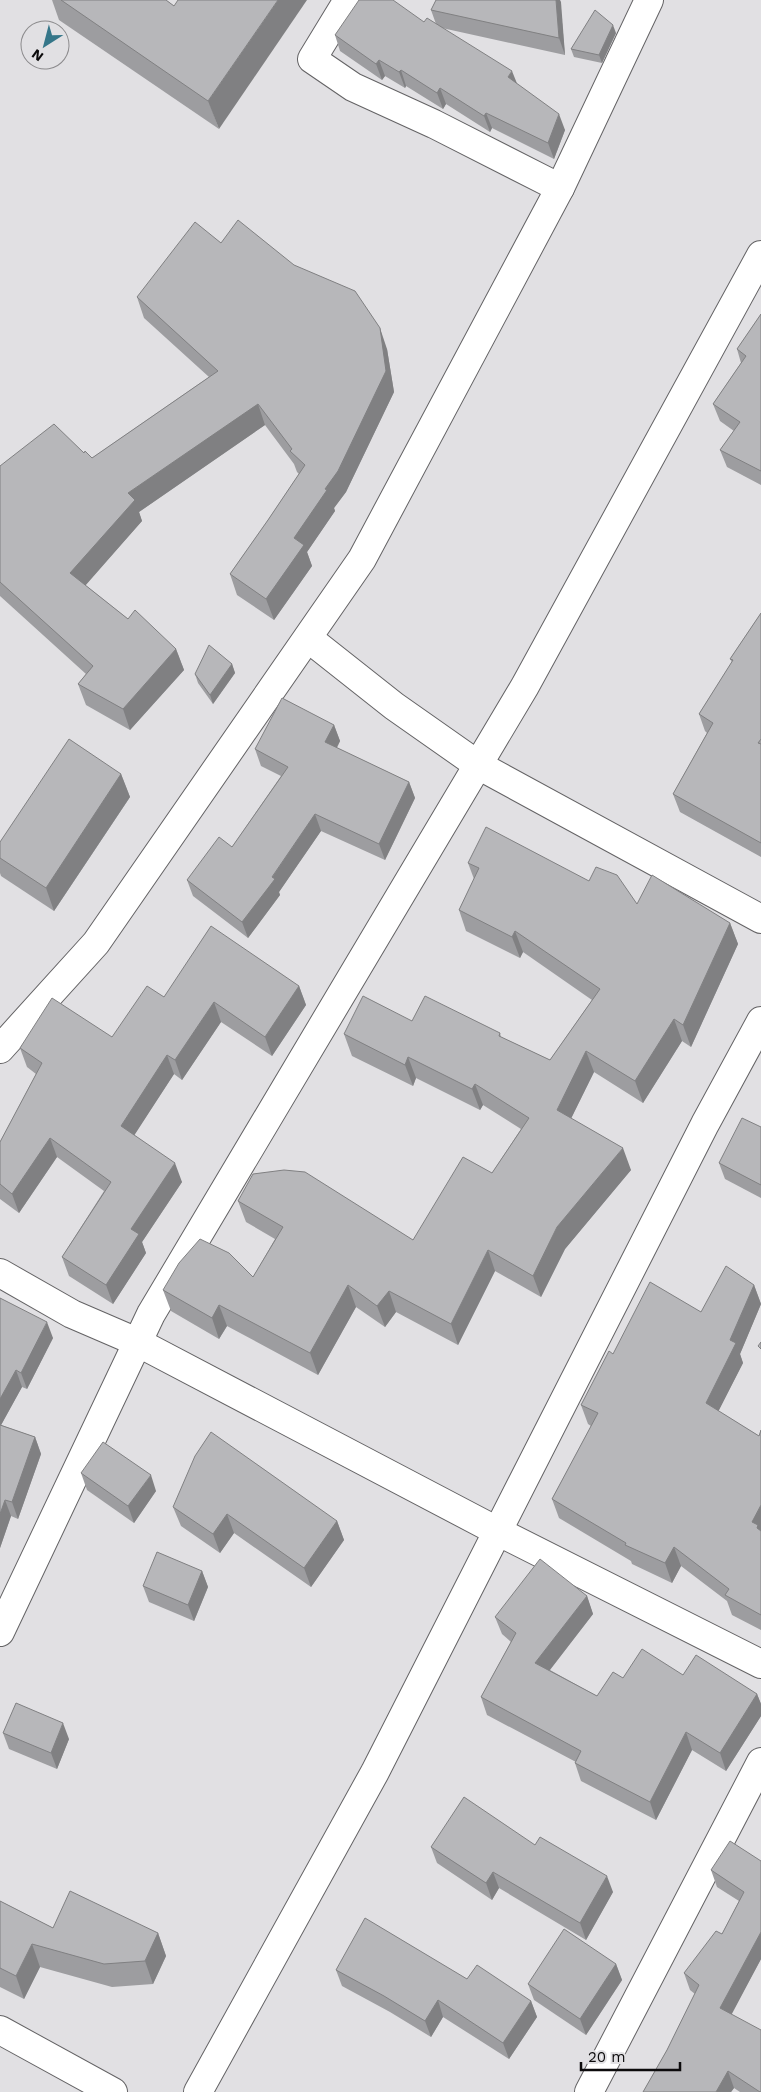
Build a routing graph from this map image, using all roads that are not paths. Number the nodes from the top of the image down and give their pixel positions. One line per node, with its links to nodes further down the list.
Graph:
1 (348, 0): 3 (street)
2 (649, 0): 3 (street)
3 (560, 188): 5 (street)
4 (761, 254): 6 (street)
5 (308, 638): 6 (street); 9 (street)
6 (478, 765): 7 (street); 11 (street)
7 (761, 919)
8 (761, 1021): 12 (street)
9 (0, 1049)
10 (0, 1273): 11 (street)
11 (137, 1342): 12 (street); 13 (street)
12 (497, 1531): 14 (street); 18 (street)
13 (0, 1632)
14 (761, 1664)
15 (761, 1762): 19 (street)
16 (0, 2030): 17 (street)
17 (113, 2092)
18 (198, 2092)
19 (589, 2092)

